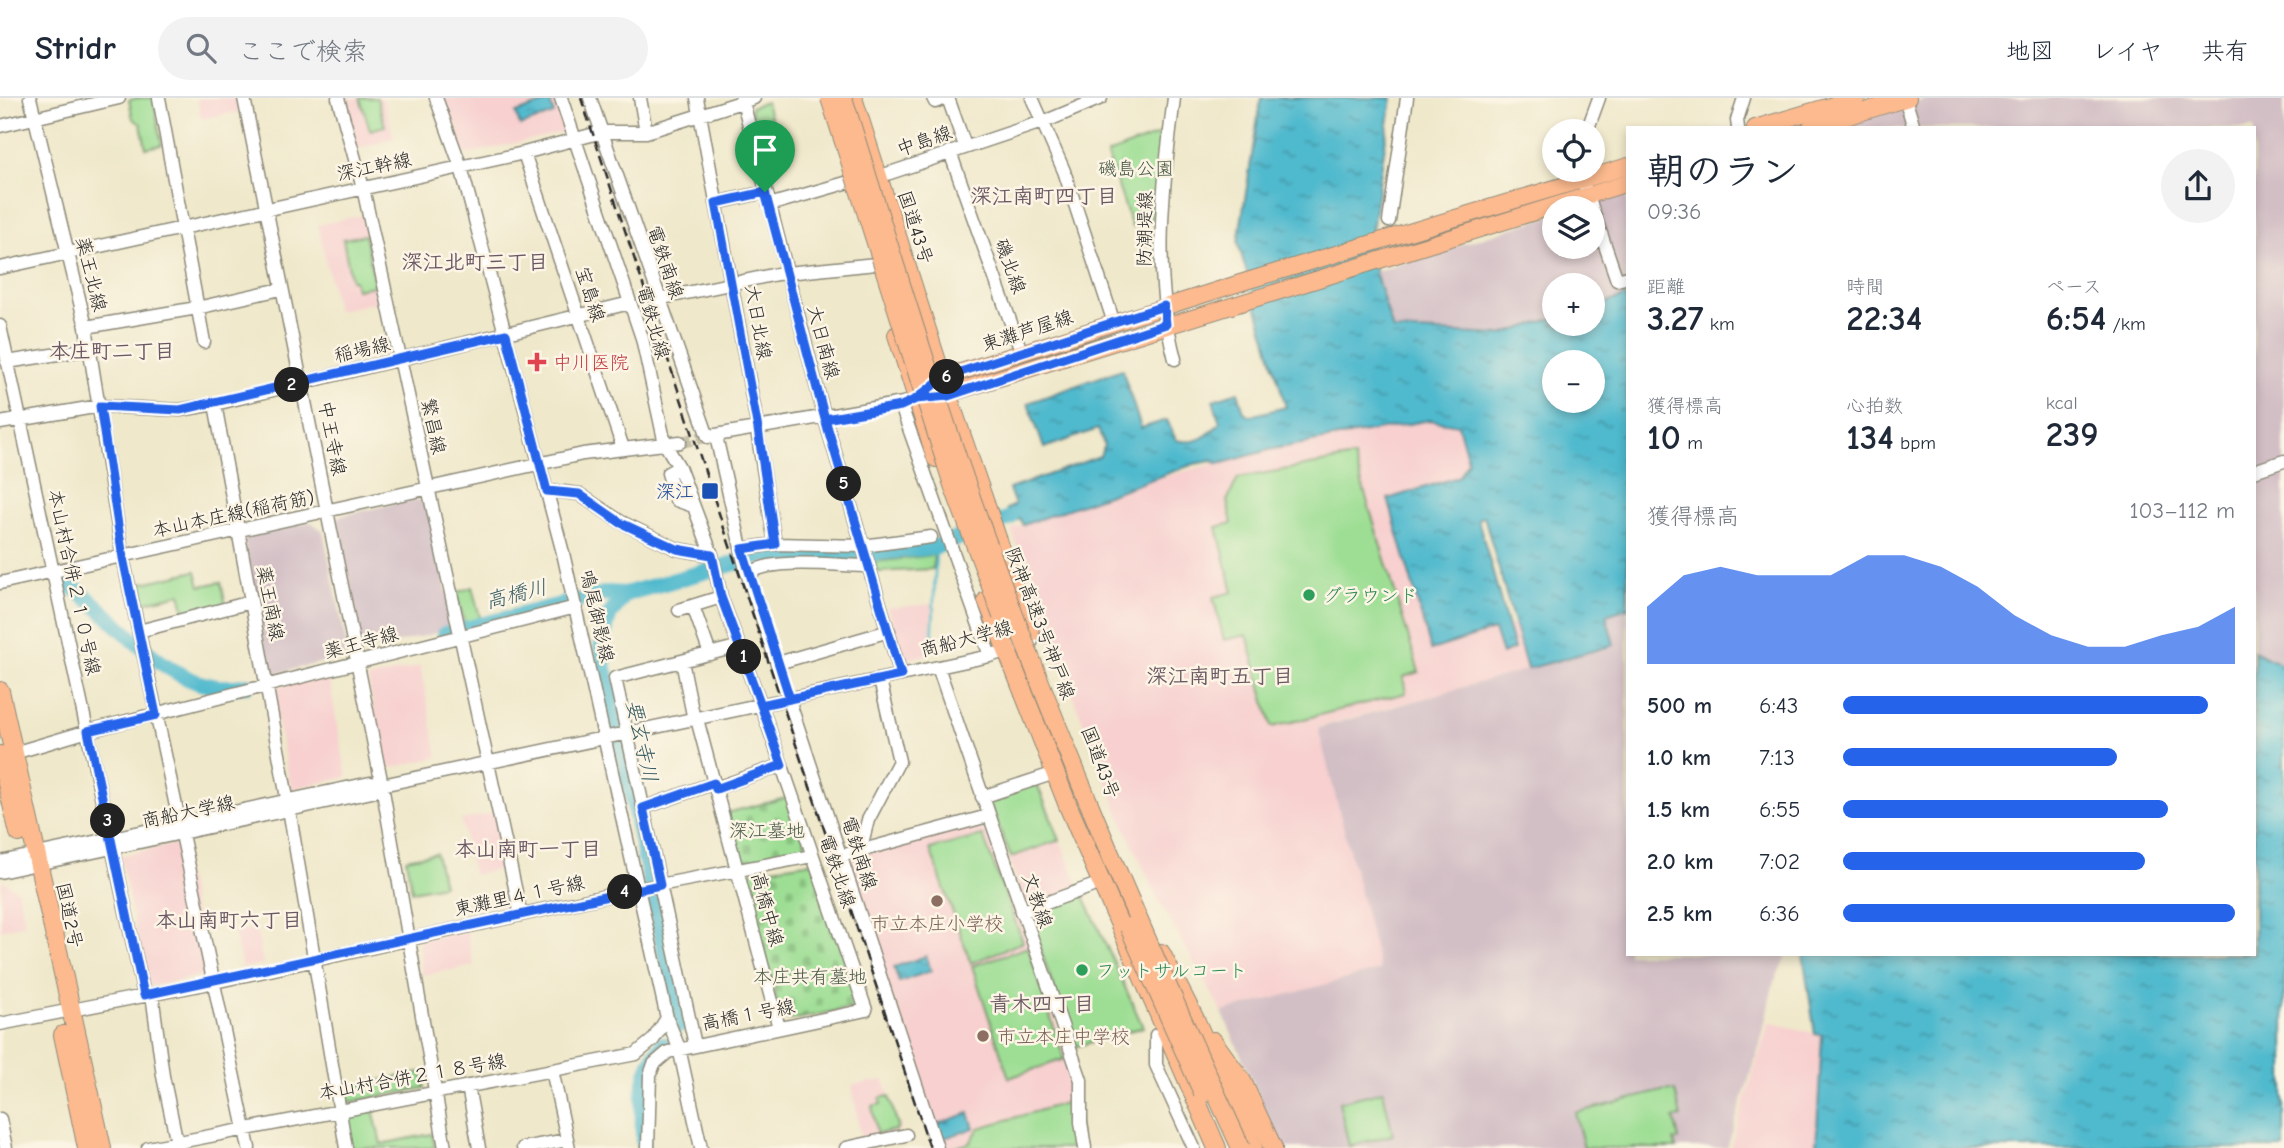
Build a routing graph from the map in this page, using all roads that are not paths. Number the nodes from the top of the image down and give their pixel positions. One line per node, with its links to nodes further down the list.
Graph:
1 (30, 98): 27 (street, 薬王北線)
2 (119, 98): 27 (street)
3 (159, 98): 55 (street)
4 (244, 98): 53 (street, 中王寺線)
5 (338, 98): 49 (street, 繁昌線)
6 (436, 98): 42 (street, 鳴尾御影線)
7 (561, 98): 37 (street, 電鉄北線)
8 (590, 98): 35 (street, 電鉄南線)
9 (640, 98): 36 (street)
10 (697, 98): 26 (street, 大日北線)
11 (821, 98): 45 (highway)
12 (830, 98): 200 (highway, 阪神高速3号神戸線, bridge)
13 (843, 98): 201 (highway, 阪神高速3号神戸線, bridge)
14 (853, 98): 44 (highway, 国道43号)
15 (933, 98): 16 (street)
16 (947, 98): 38 (street)
17 (1032, 98): 29 (street)
18 (1101, 98): 29 (street, 中島線)
19 (1174, 98): 66 (street, 防潮堤線)
20 (1407, 98): 54 (street)
21 (1599, 98): 28 (street)
22 (1744, 98): 31 (street)
23 (1906, 98): 33 (main road); 34 (street)
24 (746, 99): 26 (street, 深江幹線); 51 (street, 大日南線)
25 (1854, 99): 32 (main road)
26 (701, 114): 36 (street, 深江幹線); 52 (street, 大日北線)
27 (34, 118): 30 (street); 57 (street, 薬王北線)
28 (1591, 119)
29 (1043, 121): 38 (street, 中島線); 69 (street)
30 (0, 126)
31 (1738, 126)
32 (1762, 126)
33 (1816, 126)
34 (1913, 126)
35 (602, 132): 36 (street, 深江幹線); 37 (street, 深江幹線); 64 (street, 電鉄南線)
36 (646, 132)
37 (574, 140): 40 (street, 深江幹線); 65 (street, 電鉄北線)
38 (965, 146): 39 (street, 中島線)
39 (950, 152): 44 (street, 中島線); 76 (street, 磯北線)
40 (524, 153): 42 (street, 深江幹線); 68 (street, 宝島線)
41 (1626, 166): 43 (main road, 東灘芦屋線)
42 (461, 167): 49 (street, 深江幹線); 73 (street, 鳴尾御影線)
43 (1605, 170)
44 (878, 177): 80 (highway, 国道43号)
45 (849, 181): 51 (street); 58 (highway)
46 (1559, 182): 56 (main road, 東灘芦屋線)
47 (1583, 182): 50 (street)
48 (1626, 184): 50 (main road, 東灘芦屋線)
49 (363, 188): 53 (street, 深江幹線); 78 (street, 繁昌線)
50 (1588, 195): 56 (main road, 東灘芦屋線); 61 (street)
51 (767, 199): 52 (street); 60 (street, 大日南線)
52 (716, 203): 62 (street, 大日北線)
53 (266, 209): 55 (street, 深江幹線); 63 (street, 中王寺線)
54 (1389, 221)
55 (183, 228): 57 (street, 深江幹線); 67 (street)
56 (1379, 251): 66 (main road, 東灘芦屋線); 70 (main road, 東灘芦屋線)
57 (67, 253): 59 (street, 深江幹線); 72 (street, 薬王北線)
58 (876, 264): 60 (street); 83 (highway)
59 (0, 268)
60 (786, 273): 62 (street); 86 (street, 大日南線)
61 (1626, 277)
62 (732, 284): 64 (street); 89 (street, 大日北線)
63 (281, 289): 67 (street); 81 (street, 中王寺線)
64 (658, 299): 90 (street, 電鉄南線)
65 (630, 303): 68 (street, 稲場線); 92 (street, 電鉄北線)
66 (1164, 306): 69 (main road, 東灘芦屋線); 70 (street, 防潮堤線)
67 (197, 308): 72 (street); 74 (street)
68 (578, 317): 73 (street, 稲場線); 93 (street, 宝島線)
69 (1114, 323): 76 (main road, 東灘芦屋線)
70 (1166, 324): 77 (street, 防潮堤線); 82 (main road, 東灘芦屋線)
71 (0, 326): 79 (street, 本山村合併２１０号線)
72 (86, 327): 75 (street, 薬王北線)
73 (506, 334): 78 (street, 稲場線); 95 (street, 鳴尾御影線)
74 (204, 342)
75 (90, 349): 79 (street); 85 (street, 薬王北線)
76 (1022, 354): 80 (main road, 東灘芦屋線)
77 (1175, 359)
78 (400, 360): 81 (street, 稲場線); 97 (street, 繁昌線)
79 (7, 362): 87 (street, 本山村合併２１０号線)
80 (942, 378): 82 (highway, 国道43号); 83 (main road, 東灘芦屋線)
81 (302, 383): 84 (street, 稲場線); 99 (street, 中王寺線)
82 (948, 396): 83 (main road, 東灘芦屋線); 118 (highway, 国道43号)
83 (908, 403): 86 (street); 121 (highway)
84 (215, 404): 85 (street, 稲場線); 100 (street, 薬王南線)
85 (100, 406): 87 (street, 稲場線); 106 (street, 薬王北線)
86 (825, 419): 89 (street); 103 (street, 大日南線)
87 (19, 420): 88 (street, 稲場線); 108 (street, 本山村合併２１０号線)
88 (0, 423)
89 (758, 430): 90 (street); 102 (street, 大日北線)
90 (710, 437): 104 (street, 電鉄南線)
91 (680, 442): 92 (street, 本山本庄線(稲荷筋))
92 (665, 444): 93 (street, 本山本庄線(稲荷筋)); 105 (street, 電鉄北線)
93 (623, 448): 95 (street, 本山本庄線(稲荷筋))
94 (2284, 461): 96 (street)
95 (539, 464): 97 (street, 本山本庄線(稲荷筋)); 98 (street, 鳴尾御影線)
96 (2256, 470)
97 (427, 489): 99 (street, 本山本庄線(稲荷筋)); 117 (street, 繁昌線)
98 (547, 491): 105 (street); 113 (street, 鳴尾御影線)
99 (328, 512): 100 (street, 本山本庄線(稲荷筋)); 123 (street, 中王寺線)
100 (237, 529): 106 (street, 本山本庄線(稲荷筋)); 112 (street, 薬王南線)
101 (931, 537): 103 (street)
102 (775, 544): 103 (street); 104 (street)
103 (864, 547): 107 (street, 大日南線)
104 (742, 551): 109 (street, 電鉄南線)
105 (712, 555): 111 (street, 電鉄北線)
106 (123, 558): 108 (street, 本山本庄線(稲荷筋)); 119 (street, 薬王北線)
107 (869, 565): 109 (street); 116 (street, 大日南線)
108 (54, 570): 110 (street, 本山本庄線(稲荷筋)); 135 (street, 本山村合併２１０号線)
109 (748, 572): 125 (street, 電鉄南線)
110 (0, 583)
111 (719, 592): 114 (street); 120 (street, 電鉄北線)
112 (251, 602): 119 (street); 129 (street, 薬王南線)
113 (575, 603): 117 (street, 薬王寺線); 136 (street, 鳴尾御影線)
114 (693, 606): 115 (street); 122 (street)
115 (679, 610)
116 (889, 631): 125 (street); 127 (street, 大日南線)
117 (459, 632): 123 (street, 薬王寺線); 138 (street, 繁昌線)
118 (1032, 640): 121 (street, 商船大学線); 168 (highway, 国道43号)
119 (141, 641): 133 (street, 薬王北線)
120 (740, 646): 122 (street); 132 (street, 電鉄北線)
121 (997, 652): 126 (street, 商船大学線); 140 (highway)
122 (710, 654): 124 (street)
123 (356, 658): 129 (street, 薬王寺線); 141 (street, 中王寺線)
124 (682, 661): 134 (street, 高橋中線); 136 (street)
125 (778, 663): 131 (street, 電鉄南線)
126 (939, 667): 127 (street, 商船大学線); 143 (street, 文教線)
127 (901, 675): 128 (street, 商船大学線)
128 (880, 680): 131 (street, 商船大学線); 149 (street)
129 (266, 682): 133 (street, 薬王寺線); 144 (street, 薬王南線)
130 (0, 691): 137 (highway, 国道2号)
131 (790, 699): 132 (street, 商船大学線); 151 (street, 電鉄南線)
132 (761, 705): 134 (street, 商船大学線); 139 (street, 電鉄北線)
133 (156, 715): 135 (street, 薬王寺線); 147 (street, 薬王北線)
134 (696, 719): 136 (street, 商船大学線); 142 (street, 高橋中線)
135 (88, 731): 137 (street, 薬王寺線); 148 (street, 本山村合併２１０号線)
136 (616, 734): 138 (street, 商船大学線); 145 (street, 鳴尾御影線); 157 (street, 鳴尾御影線)
137 (7, 754): 152 (highway, 国道2号)
138 (488, 762): 141 (street, 商船大学線); 159 (street, 繁昌線)
139 (782, 765): 142 (street); 150 (street, 電鉄北線)
140 (1055, 773): 143 (street); 156 (highway)
141 (382, 785): 144 (street, 商船大学線); 160 (street, 中王寺線)
142 (715, 786): 145 (street); 154 (street, 高橋中線)
143 (982, 797): 146 (street, 文教線)
144 (288, 805): 147 (street, 商船大学線); 161 (street, 薬王南線)
145 (643, 808): 157 (street, 鳴尾御影線)
146 (988, 816): 149 (street); 158 (street, 文教線)
147 (181, 828): 148 (street, 商船大学線); 162 (street, 薬王北線)
148 (113, 842): 152 (street, 商船大学線); 163 (street, 本山村合併２１０号線)
149 (860, 851): 151 (street)
150 (812, 856): 154 (street, 東灘里４１号線); 166 (street, 電鉄北線)
151 (841, 856): 195 (street, 電鉄南線)
152 (31, 861): 153 (street, 商船大学線); 155 (street, 商船大学線); 165 (highway, 国道2号)
153 (0, 862)
154 (737, 869): 157 (street, 東灘里４１号線); 170 (street, 高橋中線)
155 (0, 872)
156 (1101, 883): 158 (street); 164 (highway)
157 (651, 887): 159 (street, 東灘里４１号線); 167 (street, 鳴尾御影線); 172 (street, 鳴尾御影線)
158 (1021, 912): 196 (street, 文教線)
159 (521, 915): 160 (street, 東灘里４１号線)
160 (409, 939): 161 (street, 東灘里４１号線); 176 (street, 中王寺線)
161 (314, 959): 162 (street, 東灘里４１号線); 177 (street, 薬王南線)
162 (213, 981): 163 (street, 東灘里４１号線); 179 (street, 薬王北線)
163 (148, 995): 165 (street, 東灘里４１号線); 182 (street, 本山村合併２１０号線)
164 (1153, 1005): 171 (highway); 199 (highway)
165 (64, 1010): 169 (street, 東灘里４１号線); 184 (highway, 国道2号); 185 (highway, 国道2号)
166 (866, 1010): 170 (street, 高橋１号線)
167 (667, 1018): 173 (street, 鳴尾御影線); 174 (street, 本山村合併２１８号線)
168 (1195, 1019): 202 (highway, 国道43号); 203 (highway); 204 (highway)
169 (0, 1024)
170 (779, 1028): 172 (street, 高橋１号線)
171 (1156, 1035): 197 (street); 198 (highway)
172 (695, 1045): 173 (street, 高橋１号線)
173 (679, 1048): 192 (street); 193 (street, 鳴尾御影線)
174 (552, 1070): 175 (street, 本山村合併２１８号線); 181 (street)
175 (468, 1086): 176 (street, 本山村合併２１８号線); 190 (street)
176 (435, 1092): 177 (street, 本山村合併２１８号線); 189 (street, 中王寺線)
177 (340, 1109): 179 (street, 本山村合併２１８号線); 188 (street, 薬王南線)
178 (0, 1119): 183 (street)
179 (245, 1127): 182 (street, 本山村合併２１８号線); 187 (street, 薬王北線)
180 (906, 1135): 194 (street)
181 (568, 1144): 191 (street)
182 (177, 1145): 186 (street, 本山村合併２１８号線)
183 (6, 1148)
184 (87, 1148)
185 (102, 1148)
186 (148, 1148)
187 (249, 1148)
188 (346, 1148)
189 (444, 1148)
190 (479, 1148)
191 (523, 1148)
192 (648, 1148)
193 (701, 1148)
194 (846, 1148)
195 (937, 1148)
196 (1085, 1148)
197 (1194, 1148)
198 (1207, 1148)
199 (1217, 1148)
200 (1228, 1148)
201 (1241, 1148)
202 (1253, 1148)
203 (1263, 1148)
204 (1273, 1148)

